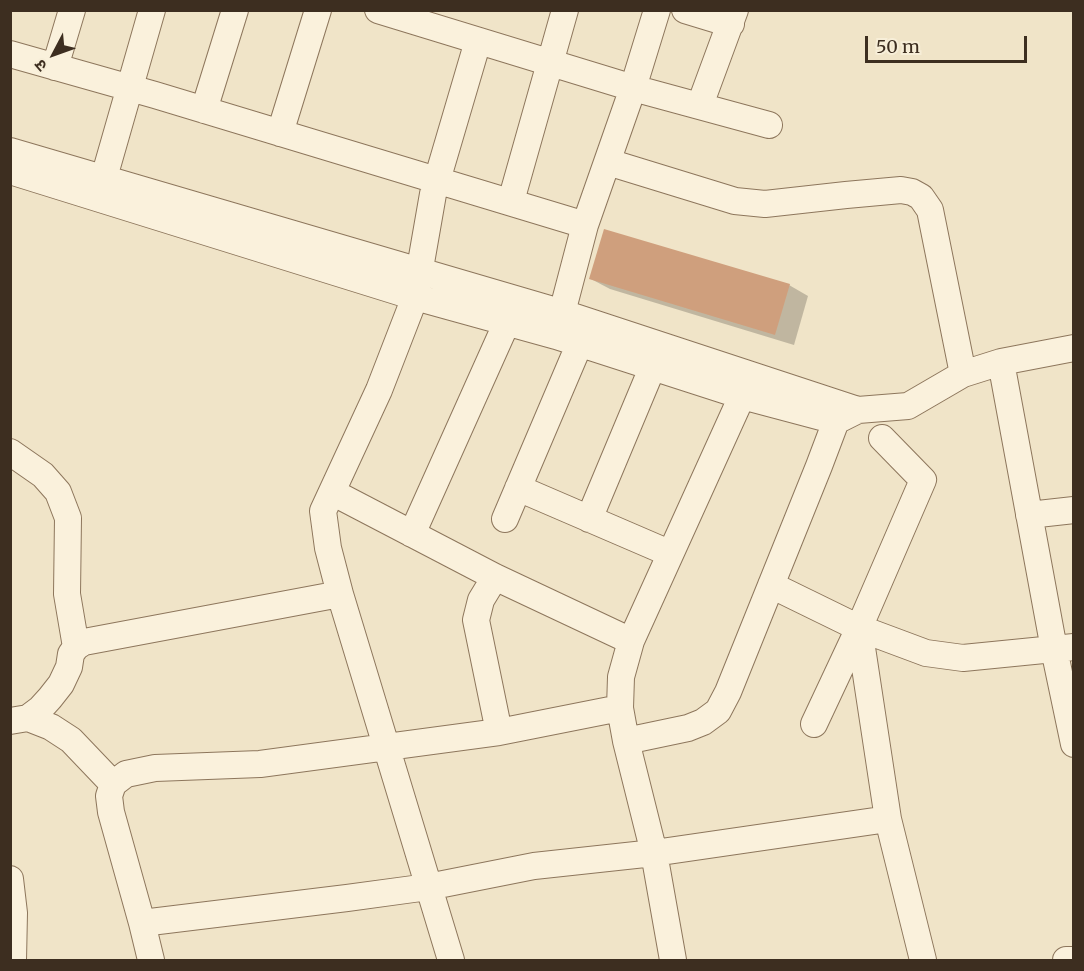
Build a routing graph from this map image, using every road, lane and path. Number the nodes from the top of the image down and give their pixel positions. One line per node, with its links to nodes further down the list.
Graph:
1 (72, 10): 13 (street)
2 (152, 10): 14 (street)
3 (235, 10): 17 (street)
4 (318, 10): 19 (street)
5 (378, 10): 10 (street)
6 (565, 10): 12 (street)
7 (657, 10): 15 (street)
8 (685, 10): 9 (street)
9 (733, 17): 16 (street)
10 (478, 41): 12 (street); 23 (street)
11 (10, 54): 13 (street)
12 (551, 62): 15 (street); 25 (street)
13 (55, 67): 14 (street)
14 (130, 87): 17 (street); 24 (street)
15 (633, 88): 16 (street); 21 (street)
16 (700, 105): 18 (street)
17 (204, 110): 19 (street)
18 (769, 125)
19 (280, 133): 23 (street)
20 (10, 151): 24 (street)
21 (608, 162): 26 (street); 35 (street)
22 (10, 171): 24 (street)
23 (438, 180): 25 (street); 27 (street)
24 (101, 188): 27 (street); 28 (street)
25 (510, 201): 26 (street)
26 (585, 225): 30 (street)
27 (421, 270): 28 (street); 30 (street)
28 (415, 297): 29 (street); 42 (street)
29 (507, 322): 30 (street); 47 (street)
30 (559, 324): 31 (street)
31 (584, 333): 34 (street); 36 (street); 41 (street)
32 (1074, 348): 33 (street)
33 (1001, 362): 35 (street); 44 (street)
34 (653, 366): 37 (street); 46 (street)
35 (963, 374): 38 (street)
36 (774, 393): 37 (street); 38 (street)
37 (742, 396): 48 (street)
38 (844, 411): 50 (street)
39 (882, 438): 52 (street)
40 (10, 452): 54 (street)
41 (518, 488): 45 (street); 46 (street)
42 (332, 492): 47 (street); 51 (street)
43 (1074, 510): 44 (street)
44 (1029, 516): 55 (street)
45 (505, 519)
46 (589, 519): 48 (street)
47 (412, 534): 49 (street)
48 (669, 554): 53 (street)
49 (495, 577): 53 (street); 59 (street)
50 (771, 585): 52 (street); 60 (street)
51 (340, 594): 54 (street); 62 (street)
52 (860, 628): 55 (street); 58 (street); 64 (street)
53 (631, 641): 56 (street)
54 (76, 647): 57 (street)
55 (1064, 648): 61 (street)
56 (620, 708): 59 (street); 60 (street)
57 (19, 719): 63 (street)
58 (814, 724)
59 (499, 732): 62 (street)
60 (626, 741): 65 (street)
61 (1074, 744)
62 (386, 747): 63 (street); 67 (street)
63 (113, 784): 69 (street)
64 (888, 819): 65 (street); 74 (street)
65 (654, 853): 67 (street); 73 (street)
66 (10, 879): 68 (street)
67 (428, 887): 69 (street); 72 (street)
68 (12, 912): 70 (street)
69 (142, 923): 71 (street)
70 (13, 960)
71 (151, 960)
72 (451, 960)
73 (673, 960)
74 (923, 960)
75 (1066, 960): 76 (street)
76 (1074, 960)

